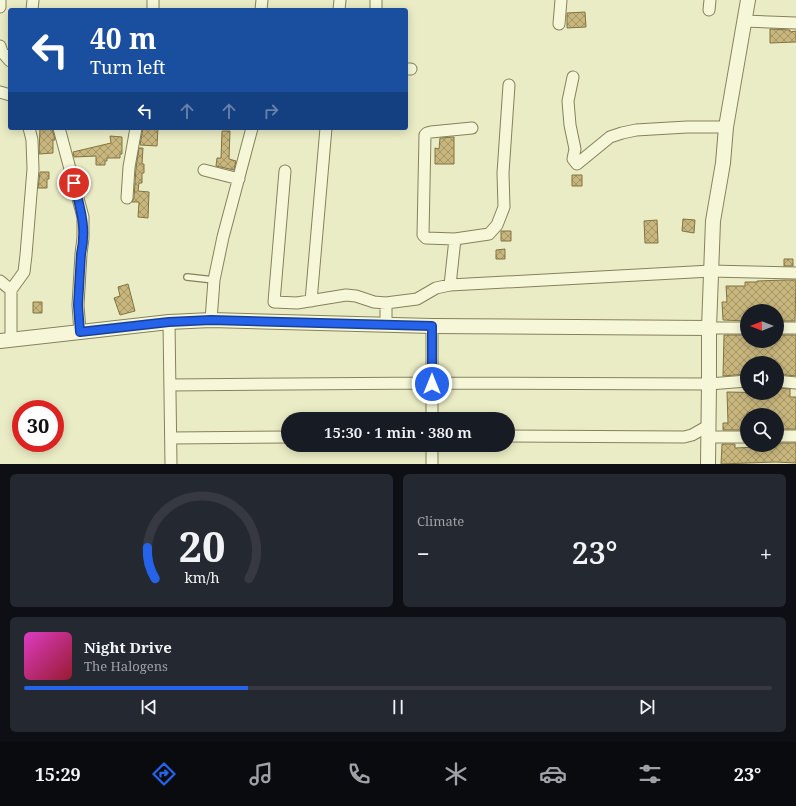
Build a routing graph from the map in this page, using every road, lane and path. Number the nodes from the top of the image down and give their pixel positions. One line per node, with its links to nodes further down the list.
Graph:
1 (0, 0): 4 (street)
2 (561, 0): 6 (street)
3 (748, 0): 5 (street)
4 (0, 7)
5 (744, 21): 7 (street); 12 (street)
6 (559, 24)
7 (796, 24)
8 (0, 46): 9 (street)
9 (8, 59)
10 (573, 77): 12 (street)
11 (509, 85): 23 (street)
12 (726, 127): 24 (street)
13 (472, 128): 23 (street)
14 (30, 130): 30 (street)
15 (60, 130): 43 (street)
16 (136, 130): 22 (street)
17 (251, 130): 21 (street)
18 (326, 130): 31 (street)
19 (204, 170): 21 (street)
20 (285, 171): 32 (street)
21 (239, 179): 27 (street)
22 (127, 198)
23 (455, 239): 29 (street)
24 (711, 271): 25 (street); 29 (street); 39 (street)
25 (796, 274)
26 (187, 277): 27 (lane)
27 (214, 280): 34 (street)
28 (0, 281): 30 (street)
29 (450, 285): 33 (street)
30 (11, 290): 44 (street)
31 (311, 301): 32 (street); 33 (street)
32 (297, 303): 36 (street)
33 (386, 303): 37 (street)
34 (211, 320): 35 (street); 36 (street)
35 (169, 322): 43 (street); 50 (street)
36 (293, 323): 37 (street)
37 (386, 325): 38 (street)
38 (432, 326): 39 (street); 48 (street)
39 (708, 328): 40 (street); 49 (street)
40 (740, 328)
41 (784, 328): 42 (street)
42 (796, 328)
43 (80, 332): 44 (street)
44 (5, 340)
45 (740, 382): 49 (street)
46 (784, 382): 47 (street)
47 (796, 383)
48 (432, 384): 49 (street); 50 (street); 51 (street)
49 (709, 384): 52 (street)
50 (170, 385): 58 (street)
51 (432, 412)
52 (708, 432): 53 (street); 54 (street); 62 (street)
53 (515, 436)
54 (740, 436)
55 (784, 436): 56 (street)
56 (796, 436)
57 (281, 437): 58 (street)
58 (171, 438): 60 (street)
59 (432, 452): 61 (street)
60 (171, 464)
61 (432, 464)
62 (708, 464)

